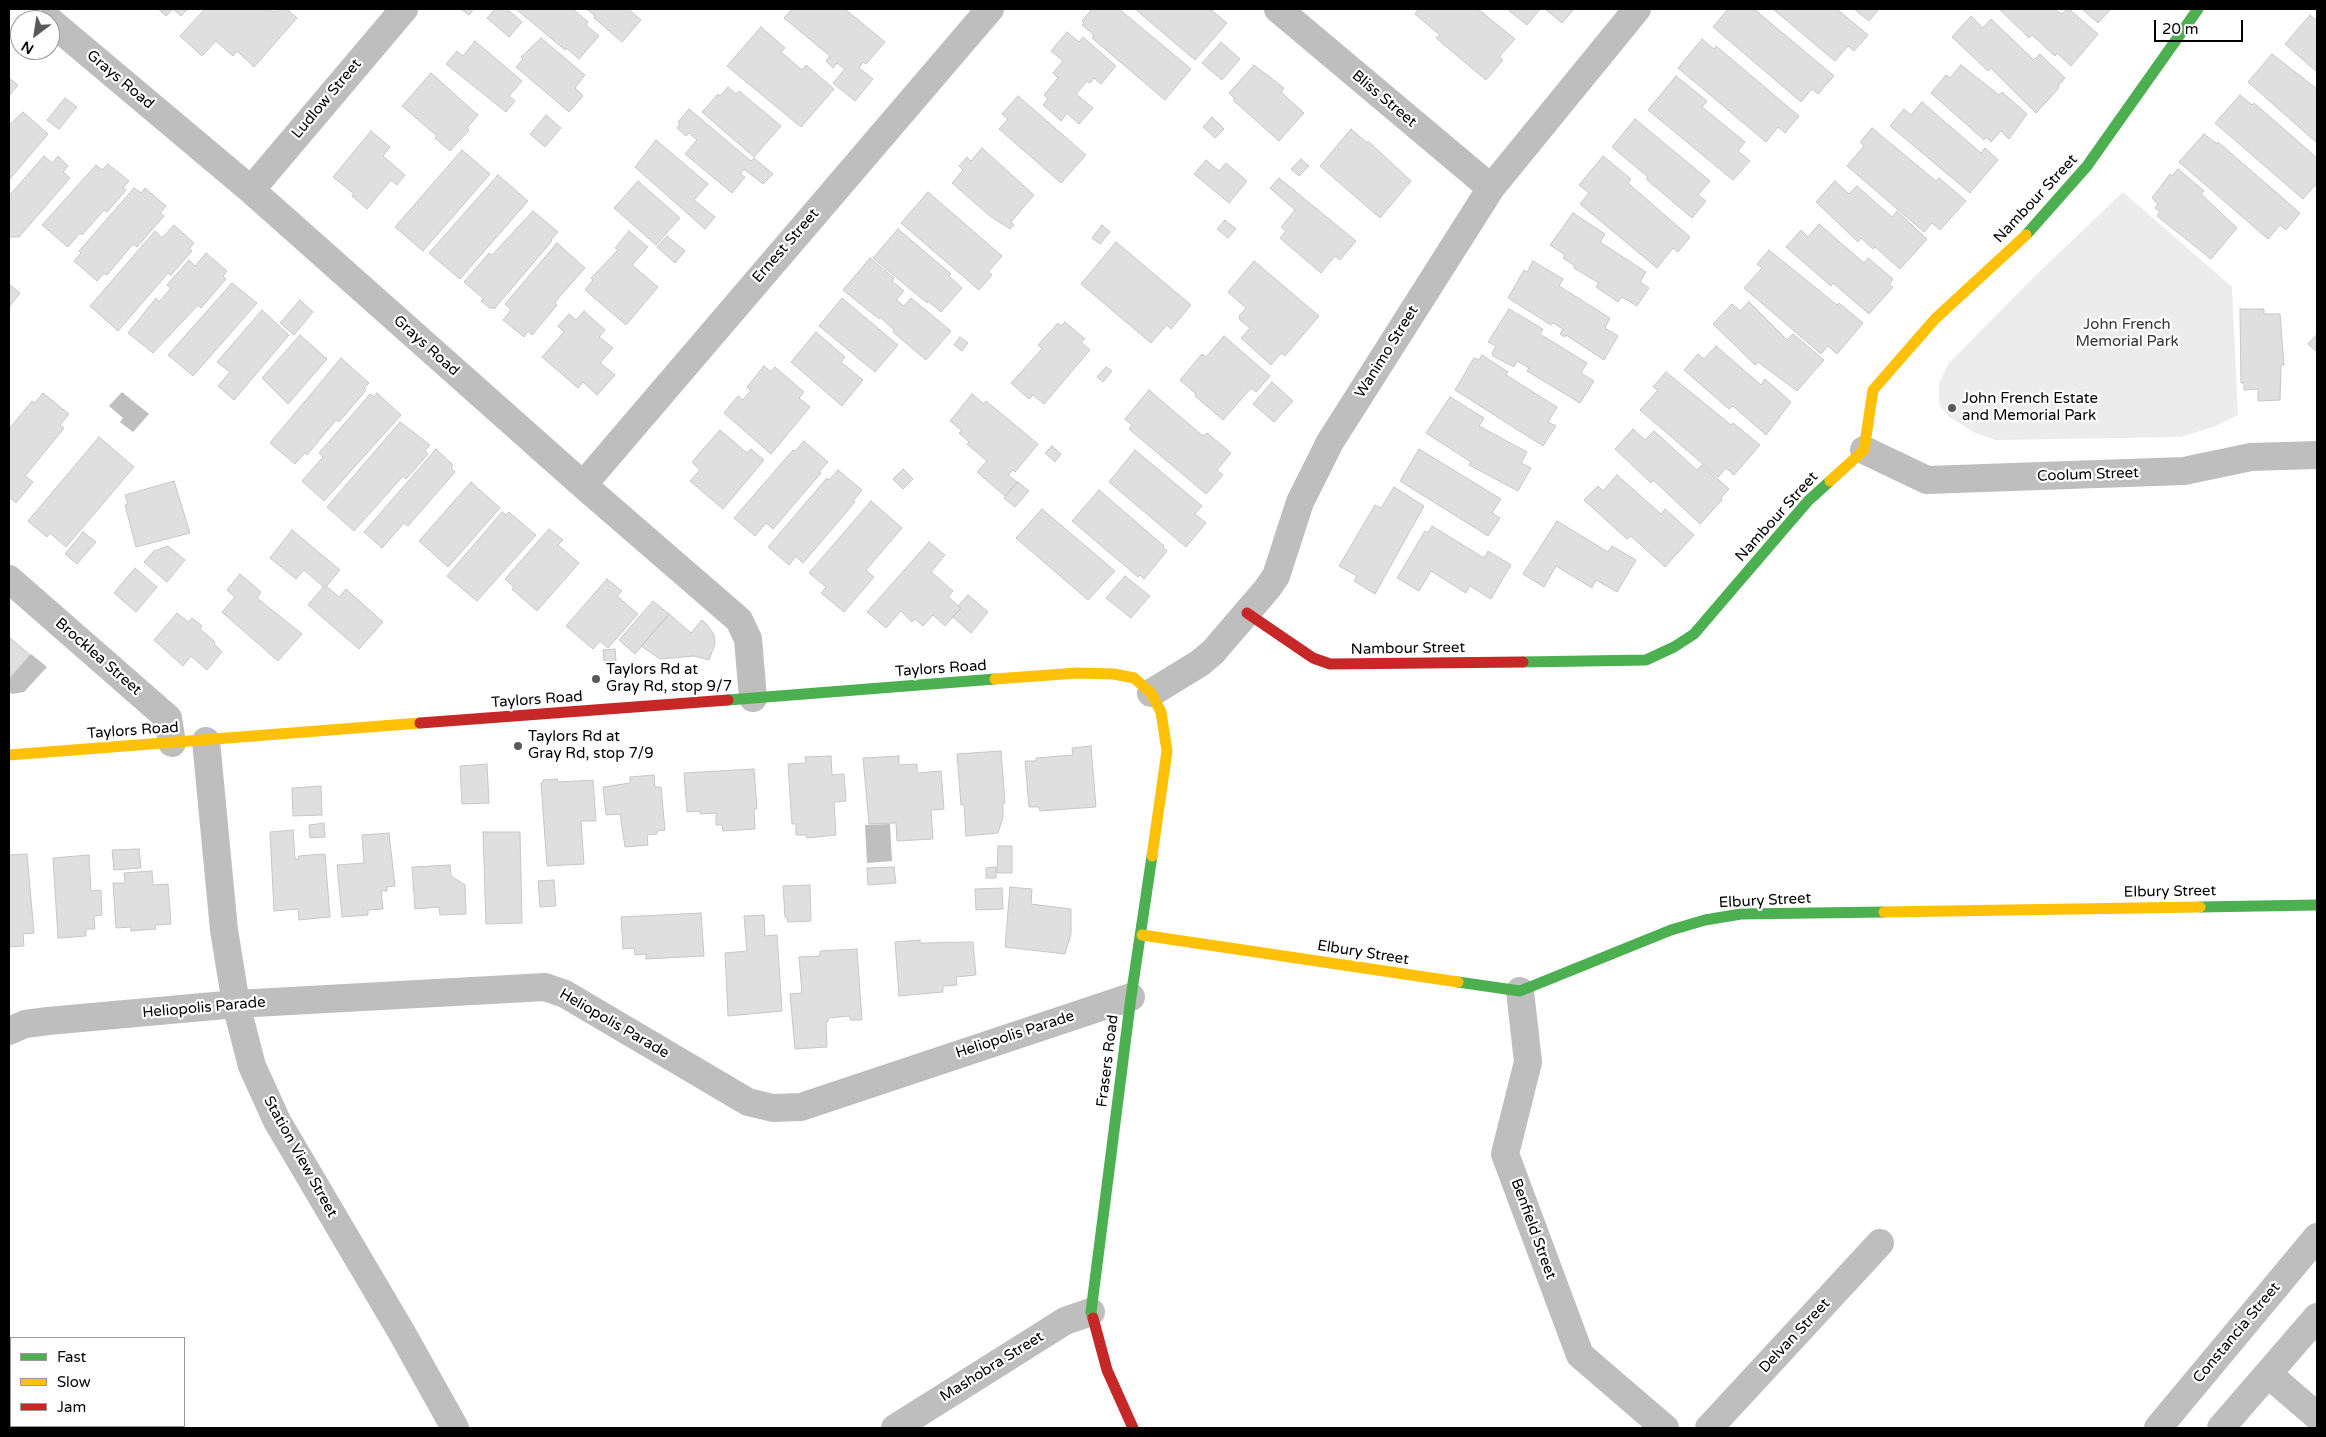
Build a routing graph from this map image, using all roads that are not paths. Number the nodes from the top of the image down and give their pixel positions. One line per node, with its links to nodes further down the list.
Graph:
1 (404, 9): 8 (street, Ludlow Street)
2 (990, 9): 11 (street, Ernest Street)
3 (1278, 9): 7 (street, Bliss Street)
4 (1637, 9): 7 (street, Wanimo Street)
5 (2198, 9): 9 (street, Nambour Street)
6 (60, 30): 8 (street, Grays Road)
7 (1491, 188): 13 (street, Wanimo Street)
8 (251, 190): 11 (street, Grays Road)
9 (1864, 450): 10 (street, Coolum Street); 13 (street, Nambour Street)
10 (2317, 455)
11 (583, 485): 15 (street, Grays Road)
12 (9, 579): 17 (street, Brocklea Street)
13 (1247, 613): 14 (street, Wanimo Street)
14 (1151, 693): 15 (street, Taylors Road); 20 (street, Frasers Road)
15 (753, 698): 16 (street, Taylors Road)
16 (206, 741): 17 (street, Taylors Road); 23 (street, Station View Street)
17 (172, 743): 18 (street, Taylors Road)
18 (9, 755)
19 (2317, 905): 21 (street, Elbury Street)
20 (1142, 934): 21 (street, Elbury Street); 22 (street, Frasers Road)
21 (1520, 991): 34 (street, Benfield Street)
22 (1131, 997): 23 (street, Heliopolis Parade); 27 (street, Frasers Road)
23 (236, 1004): 24 (street, Heliopolis Parade); 31 (street, Station View Street)
24 (9, 1031)
25 (2317, 1237): 36 (street, Constancia Street)
26 (1880, 1243): 35 (street, Delvan Street)
27 (1091, 1312): 32 (street, Mashobra Street); 33 (street, Frasers Road)
28 (2317, 1317): 29 (street)
29 (2268, 1374): 30 (street); 37 (street)
30 (2317, 1416)
31 (455, 1428)
32 (895, 1428)
33 (1134, 1428)
34 (1665, 1428)
35 (1709, 1428)
36 (2158, 1428)
37 (2221, 1428)

